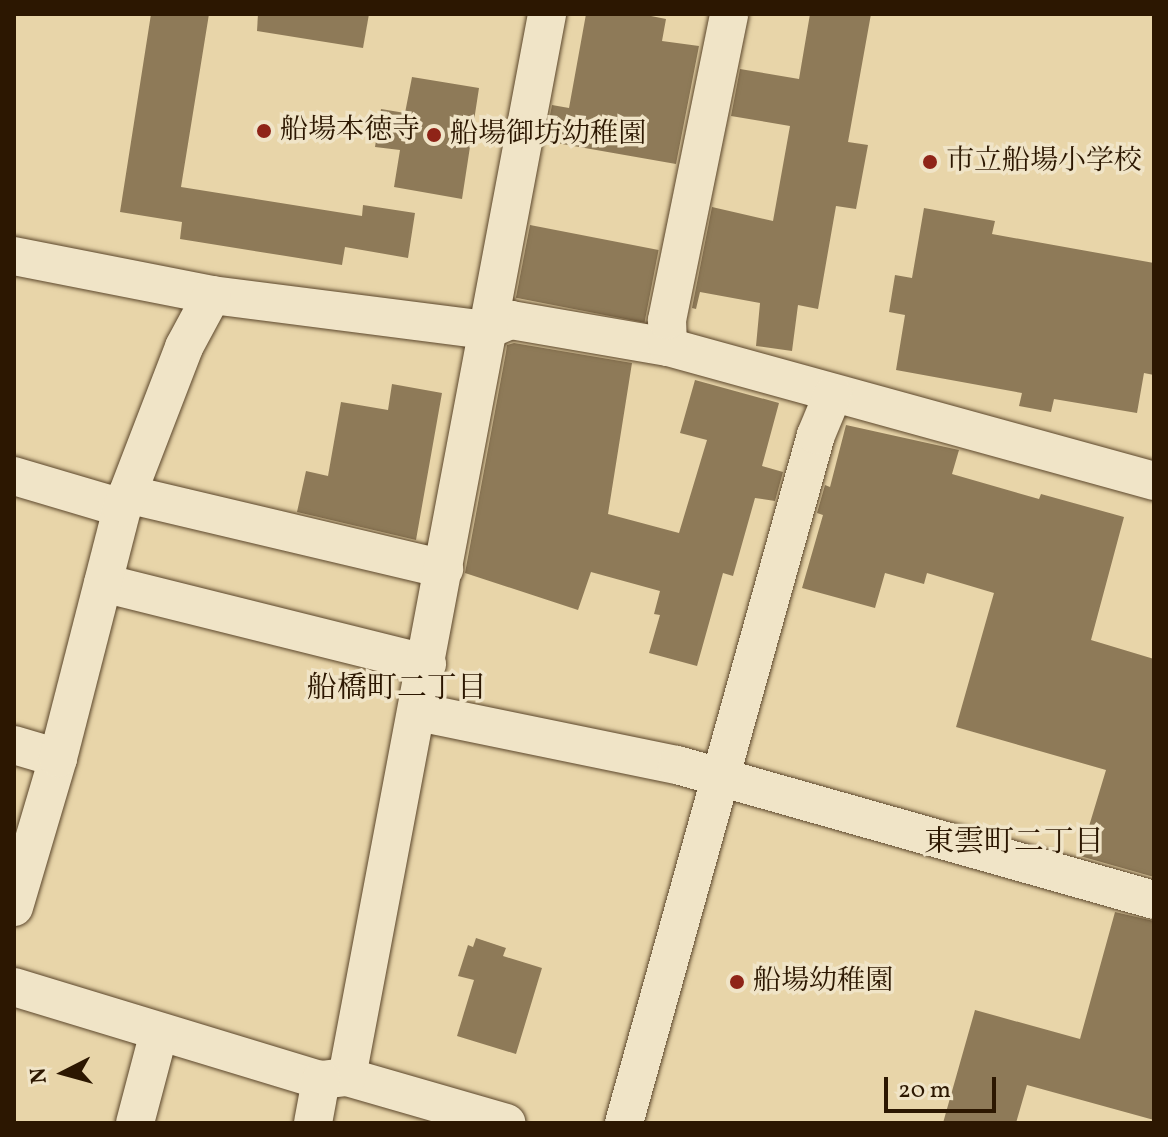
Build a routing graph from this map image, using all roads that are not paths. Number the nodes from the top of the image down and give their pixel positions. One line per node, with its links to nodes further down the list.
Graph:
1 (547, 14): 5 (street)
2 (729, 14): 6 (street)
3 (14, 256): 4 (street)
4 (212, 295): 5 (street); 10 (street)
5 (487, 330): 6 (street); 11 (street)
6 (668, 347): 7 (street)
7 (833, 394): 9 (street); 17 (street)
8 (14, 476): 10 (street)
9 (1154, 481)
10 (125, 501): 11 (street); 12 (street)
11 (444, 569): 13 (street)
12 (103, 583): 13 (street); 16 (street)
13 (427, 664): 14 (street)
14 (418, 712): 17 (street); 22 (street)
15 (14, 745): 16 (street)
16 (58, 758): 19 (street)
17 (722, 778): 18 (street); 26 (street)
18 (1154, 900)
19 (14, 907)
20 (14, 987): 21 (street)
21 (159, 1032): 22 (street); 23 (street)
22 (334, 1078): 24 (street); 25 (street)
23 (135, 1123)
24 (313, 1123)
25 (506, 1123)
26 (624, 1123)

